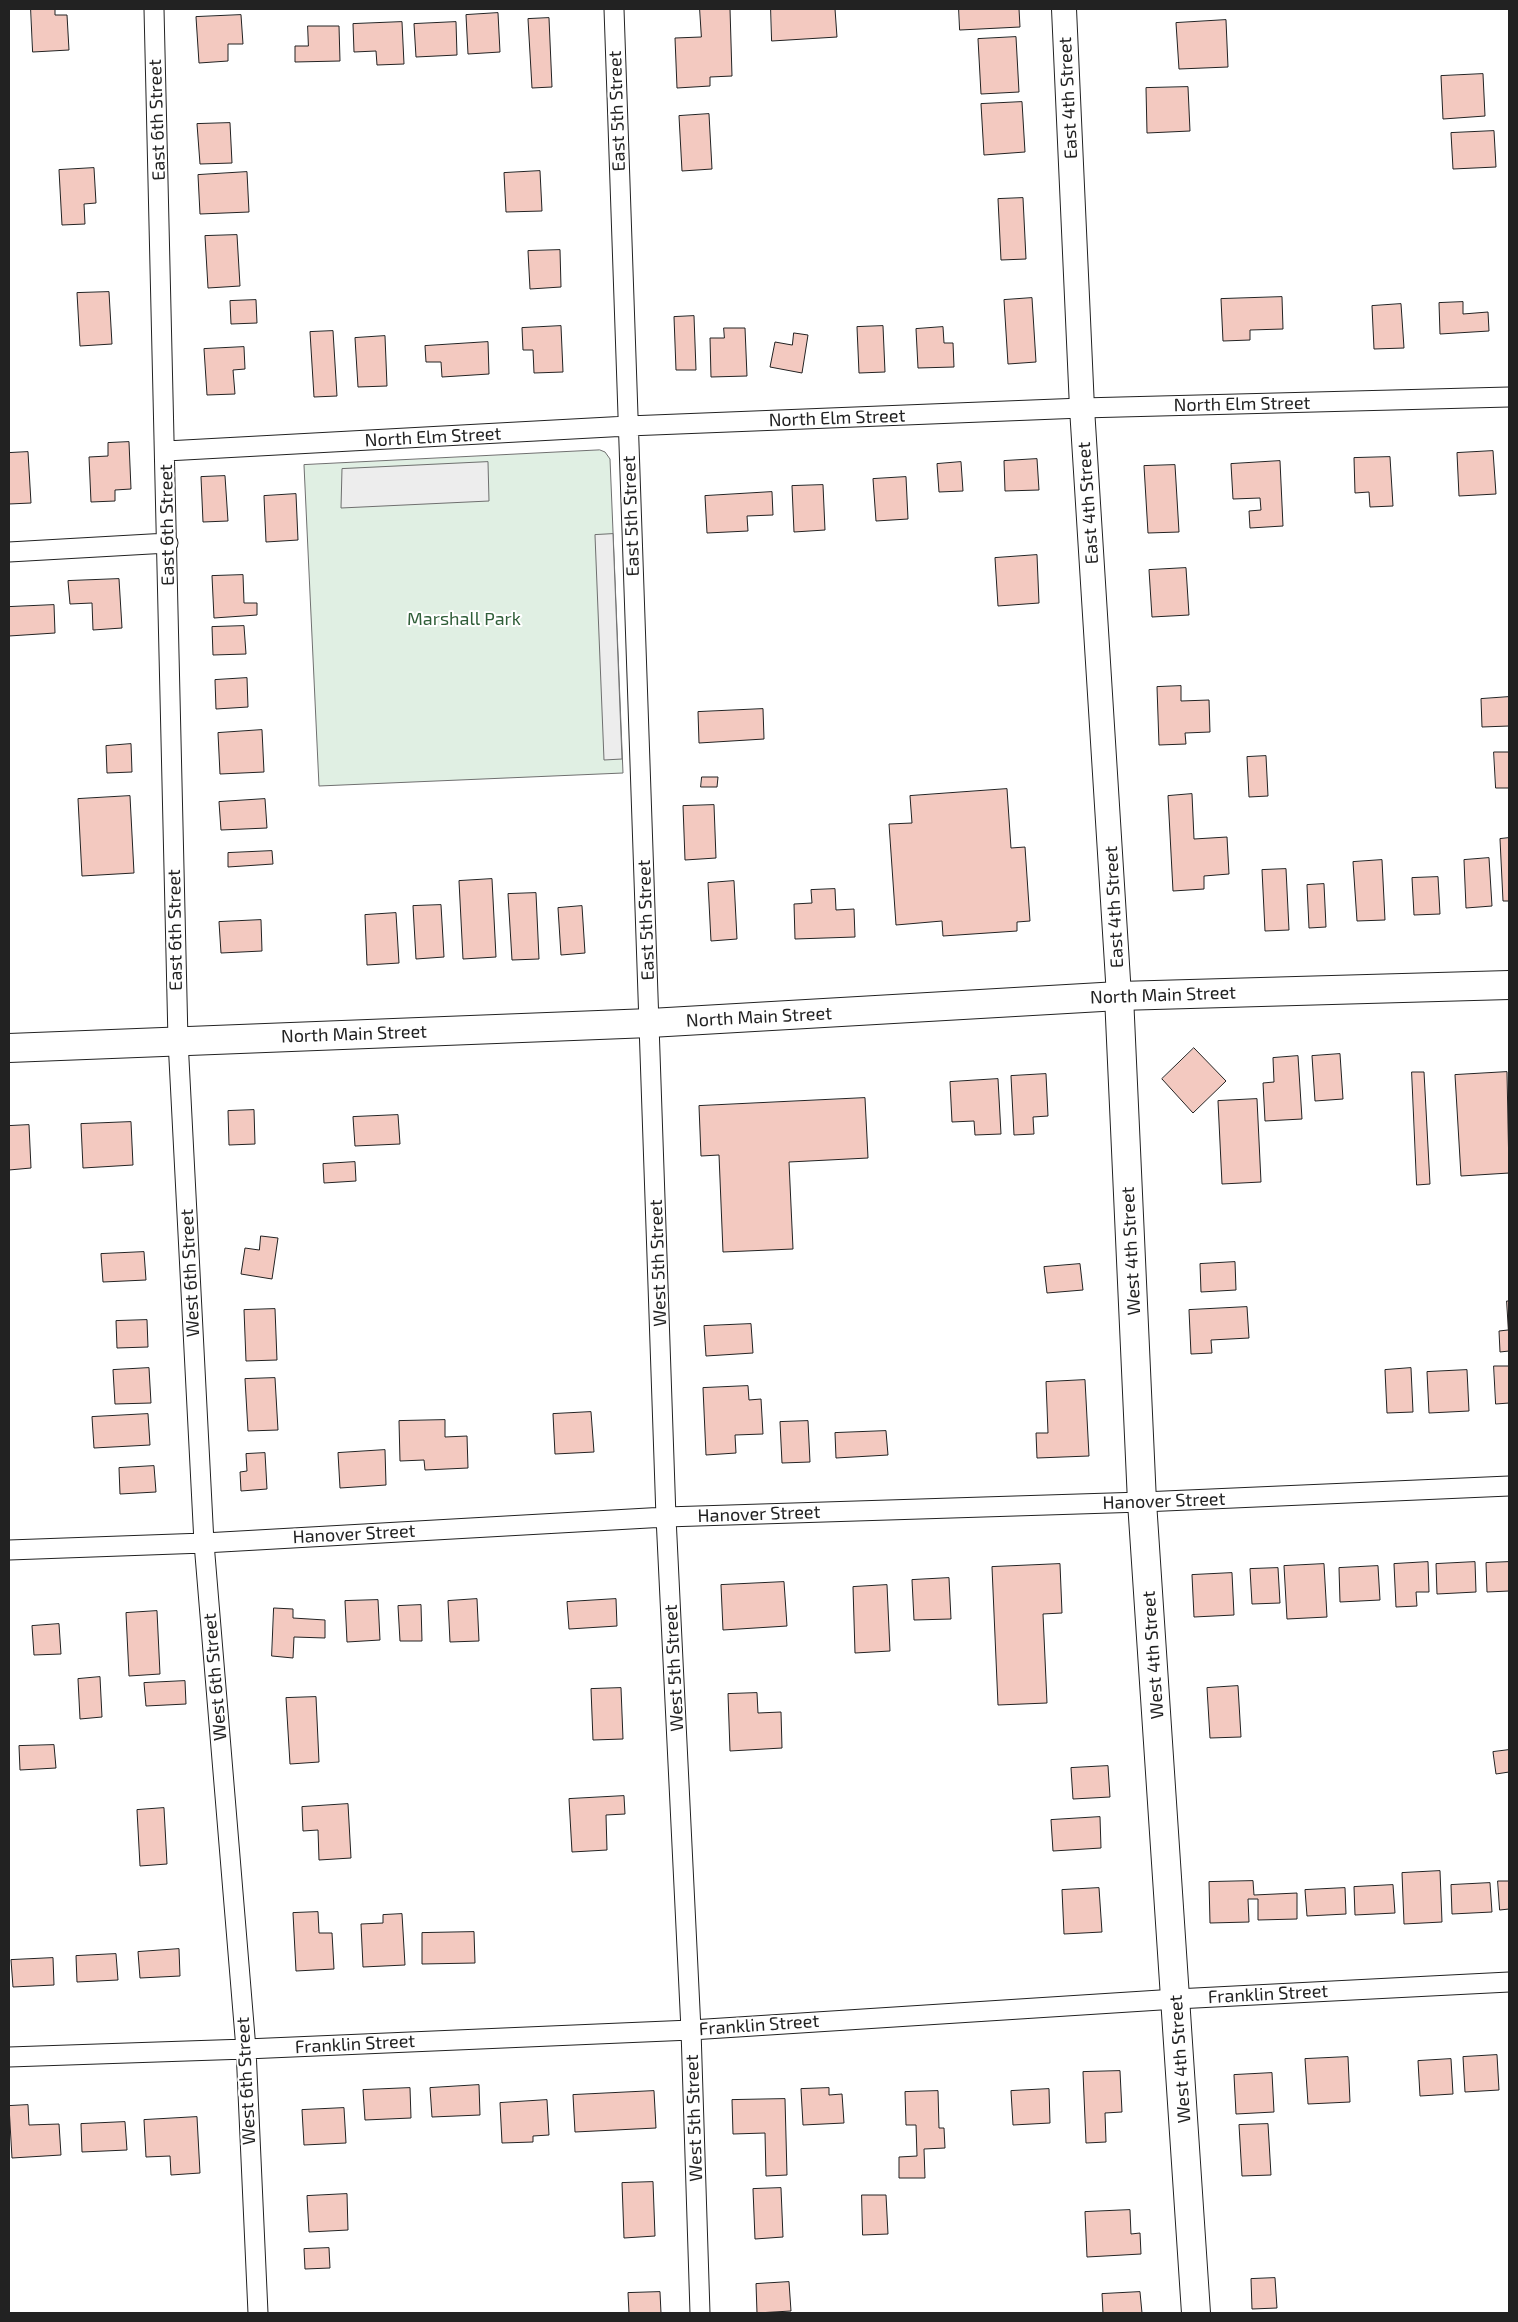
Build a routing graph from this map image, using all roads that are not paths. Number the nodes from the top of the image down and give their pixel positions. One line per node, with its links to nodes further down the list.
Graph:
1 (154, 9): 7 (street, East 6th Street)
2 (614, 9): 6 (street, East 5th Street)
3 (1064, 9): 5 (street, East 4th Street)
4 (1509, 397): 5 (street, North Elm Street)
5 (1082, 408): 6 (street, North Elm Street); 11 (street, East 4th Street)
6 (628, 426): 7 (street, North Elm Street); 12 (street, East 5th Street)
7 (166, 451): 8 (street, East 6th Street)
8 (168, 543): 9 (street); 13 (street, East 6th Street)
9 (9, 552)
10 (1509, 985): 11 (main road, North Main Street)
11 (1119, 996): 12 (main road, North Main Street); 16 (main road, West 4th Street)
12 (650, 1023): 13 (main road, North Main Street); 17 (street, West 5th Street)
13 (178, 1040): 14 (main road, North Main Street); 18 (street, West 6th Street)
14 (9, 1048)
15 (1509, 1486): 16 (street, Hanover Street)
16 (1142, 1502): 17 (street, Hanover Street); 21 (main road, West 4th Street)
17 (666, 1517): 18 (street, Hanover Street); 22 (street, West 5th Street)
18 (204, 1543): 19 (street, Hanover Street); 23 (street, West 6th Street)
19 (9, 1550)
20 (1509, 1982): 21 (street, Franklin Street)
21 (1176, 1999): 22 (street, Franklin Street); 27 (main road, West 4th Street)
22 (691, 2030): 23 (street, Franklin Street); 26 (street, West 5th Street)
23 (246, 2049): 24 (street, Franklin Street); 25 (street, West 6th Street)
24 (9, 2057)
25 (258, 2313)
26 (700, 2313)
27 (1196, 2313)

